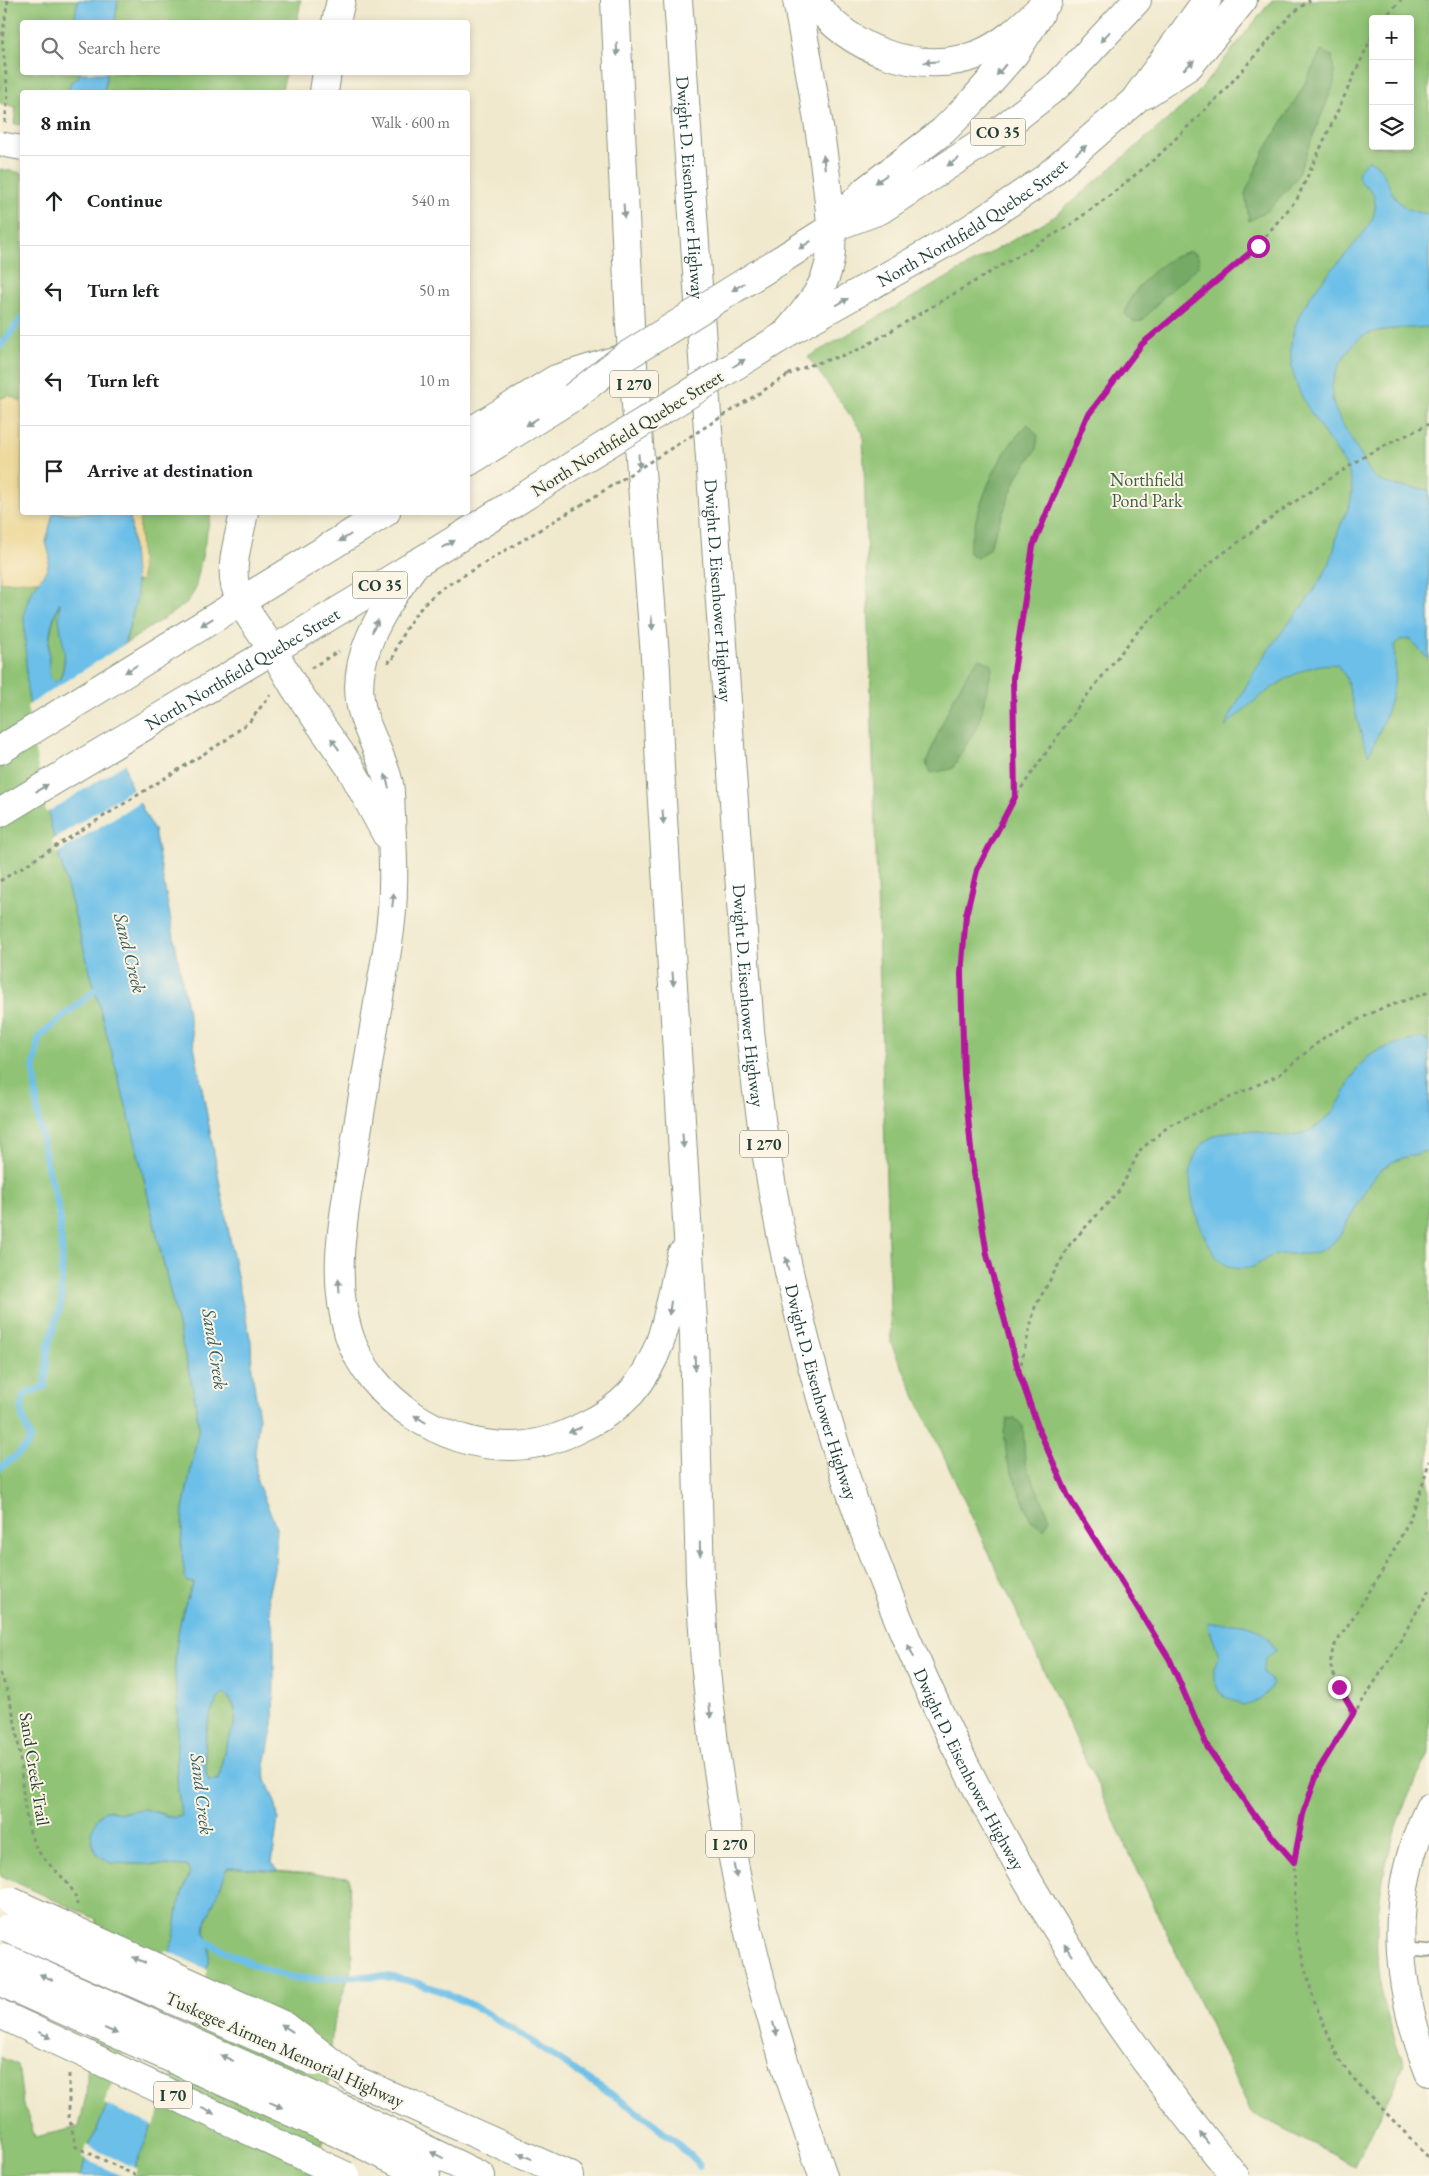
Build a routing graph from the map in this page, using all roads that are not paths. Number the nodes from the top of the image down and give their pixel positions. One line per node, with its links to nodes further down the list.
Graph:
1 (340, 0): 10 (main road)
2 (615, 0): 29 (main road, I 270, one-way to 29)
3 (678, 0): 43 (main road, Dwight D. Eisenhower Highway / I 270, one-way to 3)
4 (797, 0): 16 (main road, one-way to 4)
5 (813, 0): 9 (main road, one-way to 5)
6 (1137, 0): 16 (main road, CO 35, one-way to 16)
7 (1207, 0): 13 (main road, North Northfield Quebec Street / CO 35)
8 (1243, 0): 13 (main road, one-way to 8)
9 (1049, 1): 16 (main road, one-way to 16)
10 (336, 20)
11 (327, 75): 12 (main road)
12 (324, 90)
13 (1134, 102): 17 (main road, North Northfield Quebec Street / CO 35, one-way to 13)
14 (2, 134): 15 (street, bridge)
15 (20, 147)
16 (831, 228): 17 (main road); 18 (main road, CO 35, one-way to 18, bridge)
17 (785, 335): 23 (main road, North Northfield Quebec Street / CO 35, one-way to 17, bridge)
18 (572, 385): 19 (main road); 20 (main road, CO 35, one-way to 20)
19 (470, 432)
20 (470, 461)
21 (244, 515): 24 (main road)
22 (381, 515): 24 (main road, one-way to 24)
23 (415, 564): 25 (main road, North Northfield Quebec Street / CO 35); 28 (main road, one-way to 23)
24 (242, 601): 25 (main road); 26 (main road, one-way to 26)
25 (272, 650): 27 (main road, North Northfield Quebec Street / CO 35, one-way to 25); 28 (main road, one-way to 25)
26 (0, 750)
27 (0, 813)
28 (393, 847): 29 (main road, one-way to 28)
29 (688, 1227): 42 (main road, I 270, one-way to 42)
30 (1429, 1808): 32 (main road)
31 (4, 1912): 41 (main road, Tuskegee Airmen Memorial Highway, one-way to 31, bridge)
32 (1400, 1949): 33 (lane); 36 (main road)
33 (1429, 1950)
34 (2, 1970): 37 (main road, bridge)
35 (0, 2014): 38 (main road, I 70, one-way to 38, bridge)
36 (1429, 2072)
37 (350, 2126): 39 (main road); 40 (main road, one-way to 37)
38 (347, 2176)
39 (426, 2176)
40 (481, 2176)
41 (570, 2176)
42 (823, 2176)
43 (1235, 2176)

